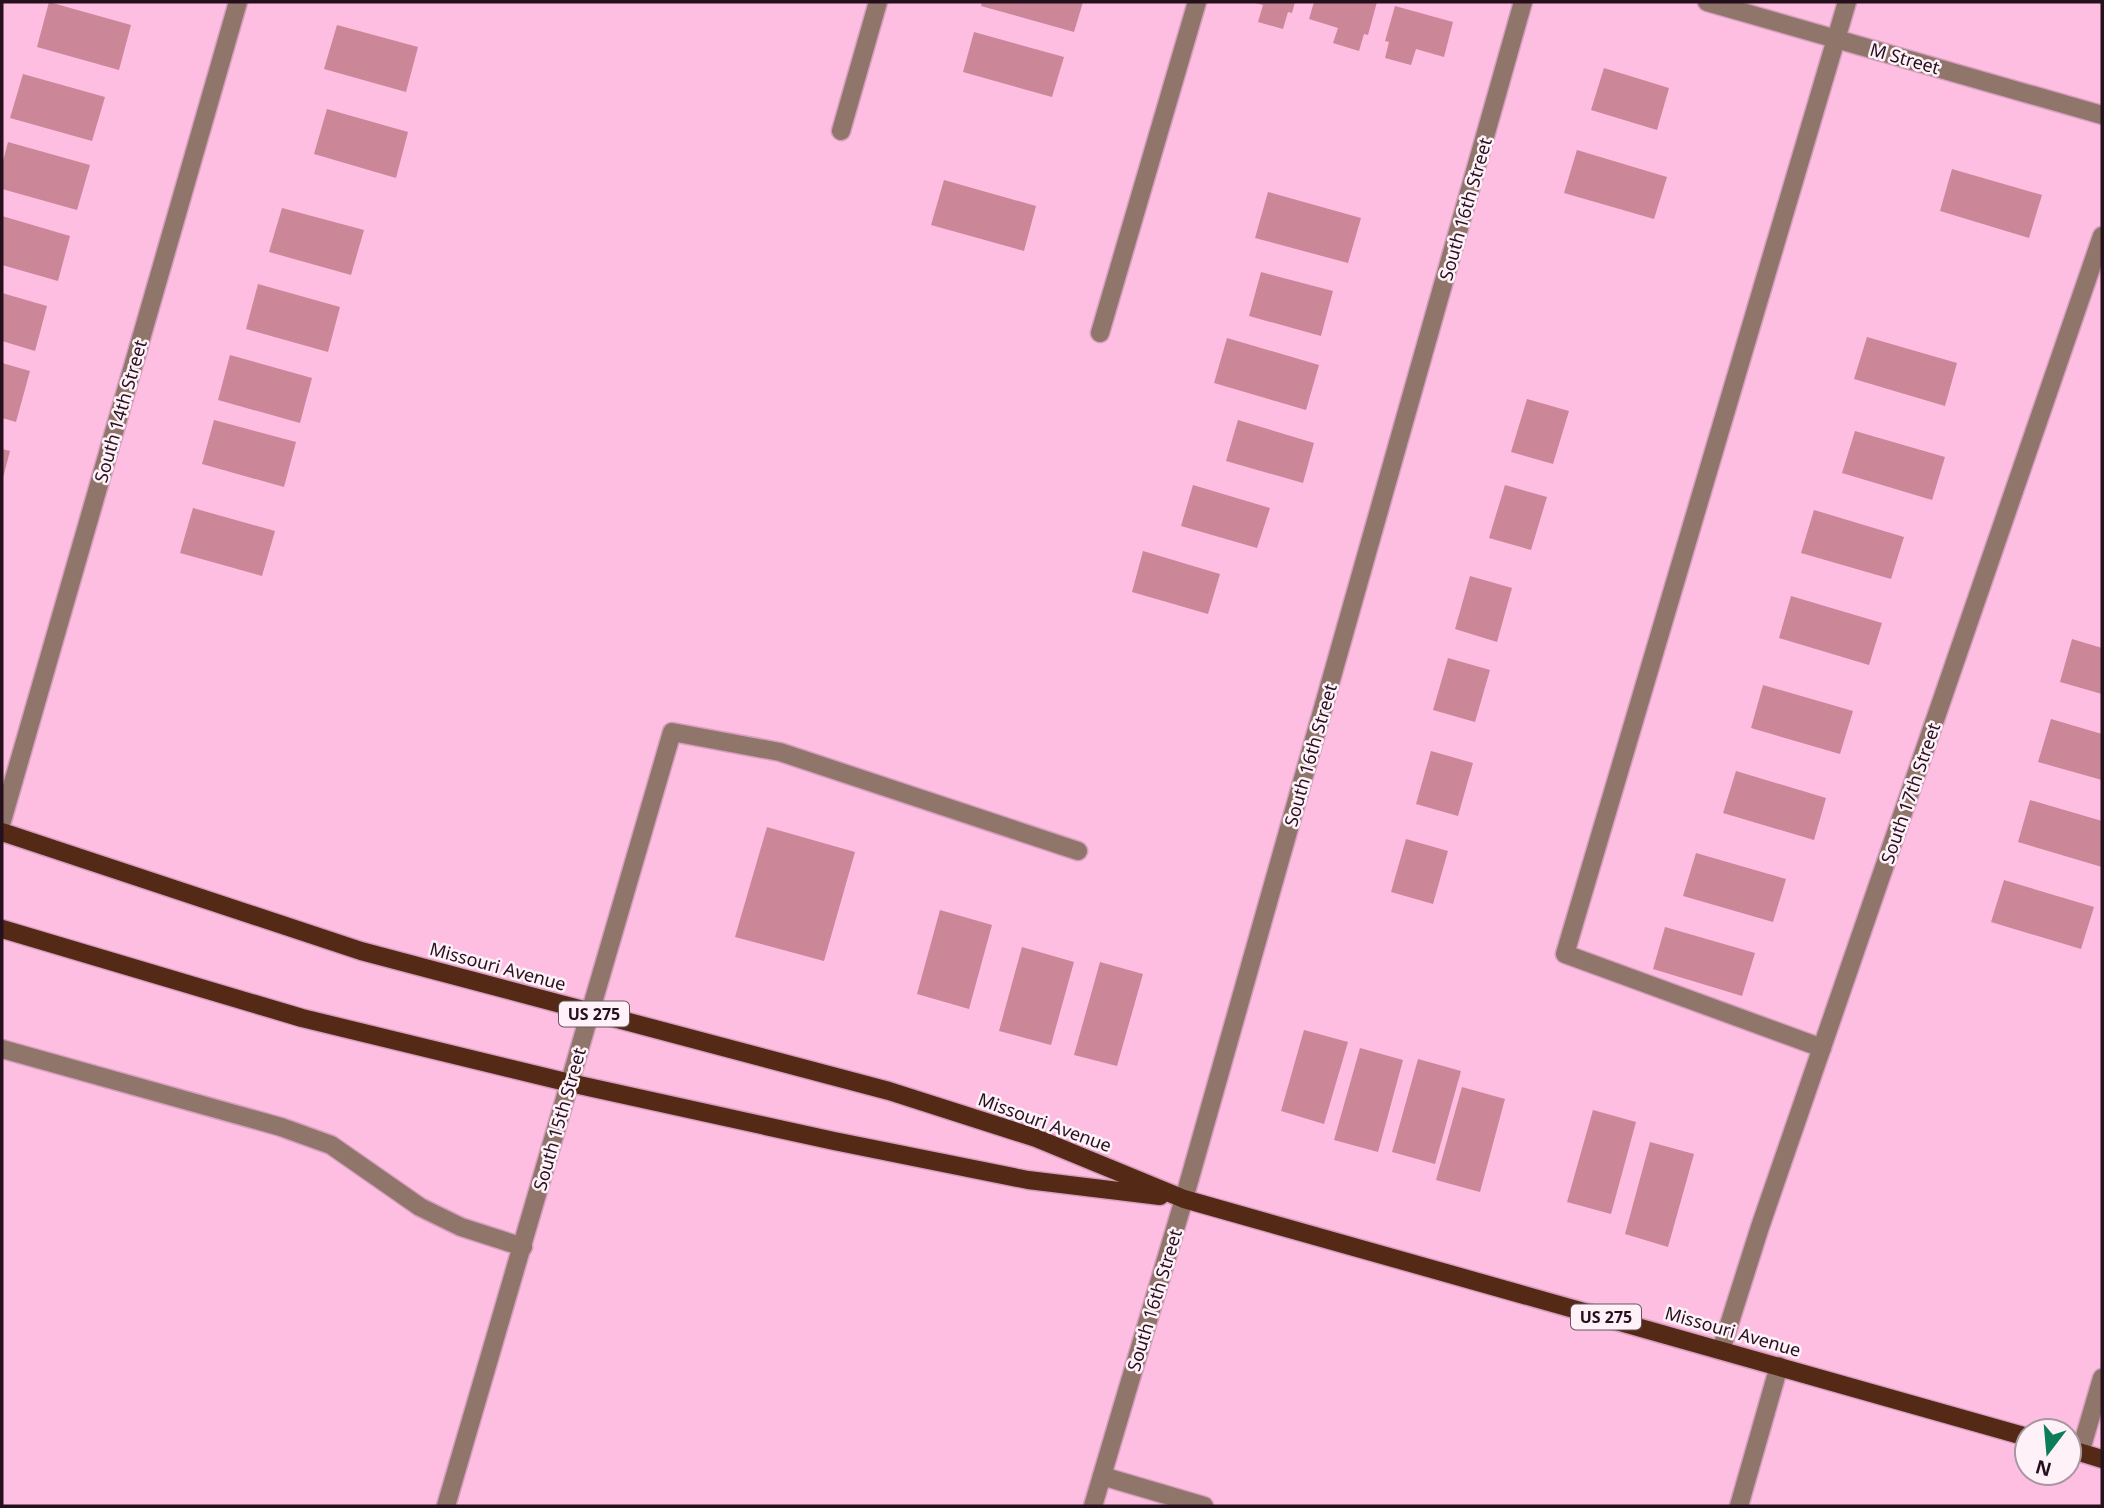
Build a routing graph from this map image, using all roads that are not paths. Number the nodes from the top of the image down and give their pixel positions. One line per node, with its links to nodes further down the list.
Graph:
1 (238, 2): 12 (street, South 14th Street)
2 (878, 2): 9 (street)
3 (1197, 2): 11 (street)
4 (1524, 2): 20 (street, South 16th Street)
5 (1707, 2): 7 (street, M Street)
6 (1847, 2): 7 (street)
7 (1836, 39): 8 (street, M Street); 17 (street)
8 (2102, 115)
9 (841, 131)
10 (2102, 236): 17 (street, South 17th Street)
11 (1100, 334)
12 (2, 821)
13 (2, 832): 16 (main road, Missouri Avenue / US 275)
14 (1078, 851): 16 (street, South 15th Street)
15 (2, 929): 19 (main road, Missouri Avenue / US 275)
16 (590, 1013): 19 (street, South 15th Street); 20 (main road, Missouri Avenue / US 275)
17 (1822, 1048): 22 (street, South 17th Street)
18 (2, 1049): 21 (street)
19 (570, 1083): 20 (main road, Missouri Avenue / US 275); 21 (street, South 15th Street)
20 (1184, 1199): 22 (main road, Missouri Avenue / US 275); 29 (street, South 16th Street)
21 (523, 1247): 30 (street, South 15th Street)
22 (1721, 1350): 23 (main road, Missouri Avenue / US 275)
23 (1779, 1366): 26 (main road, Missouri Avenue / US 275); 33 (street)
24 (2102, 1378): 25 (street)
25 (2083, 1429)
26 (2013, 1433)
27 (2083, 1453): 28 (main road)
28 (2102, 1459)
29 (1102, 1476): 31 (street, South 16th Street); 32 (street)
30 (446, 1506)
31 (1093, 1506)
32 (1204, 1506)
33 (1739, 1506)

